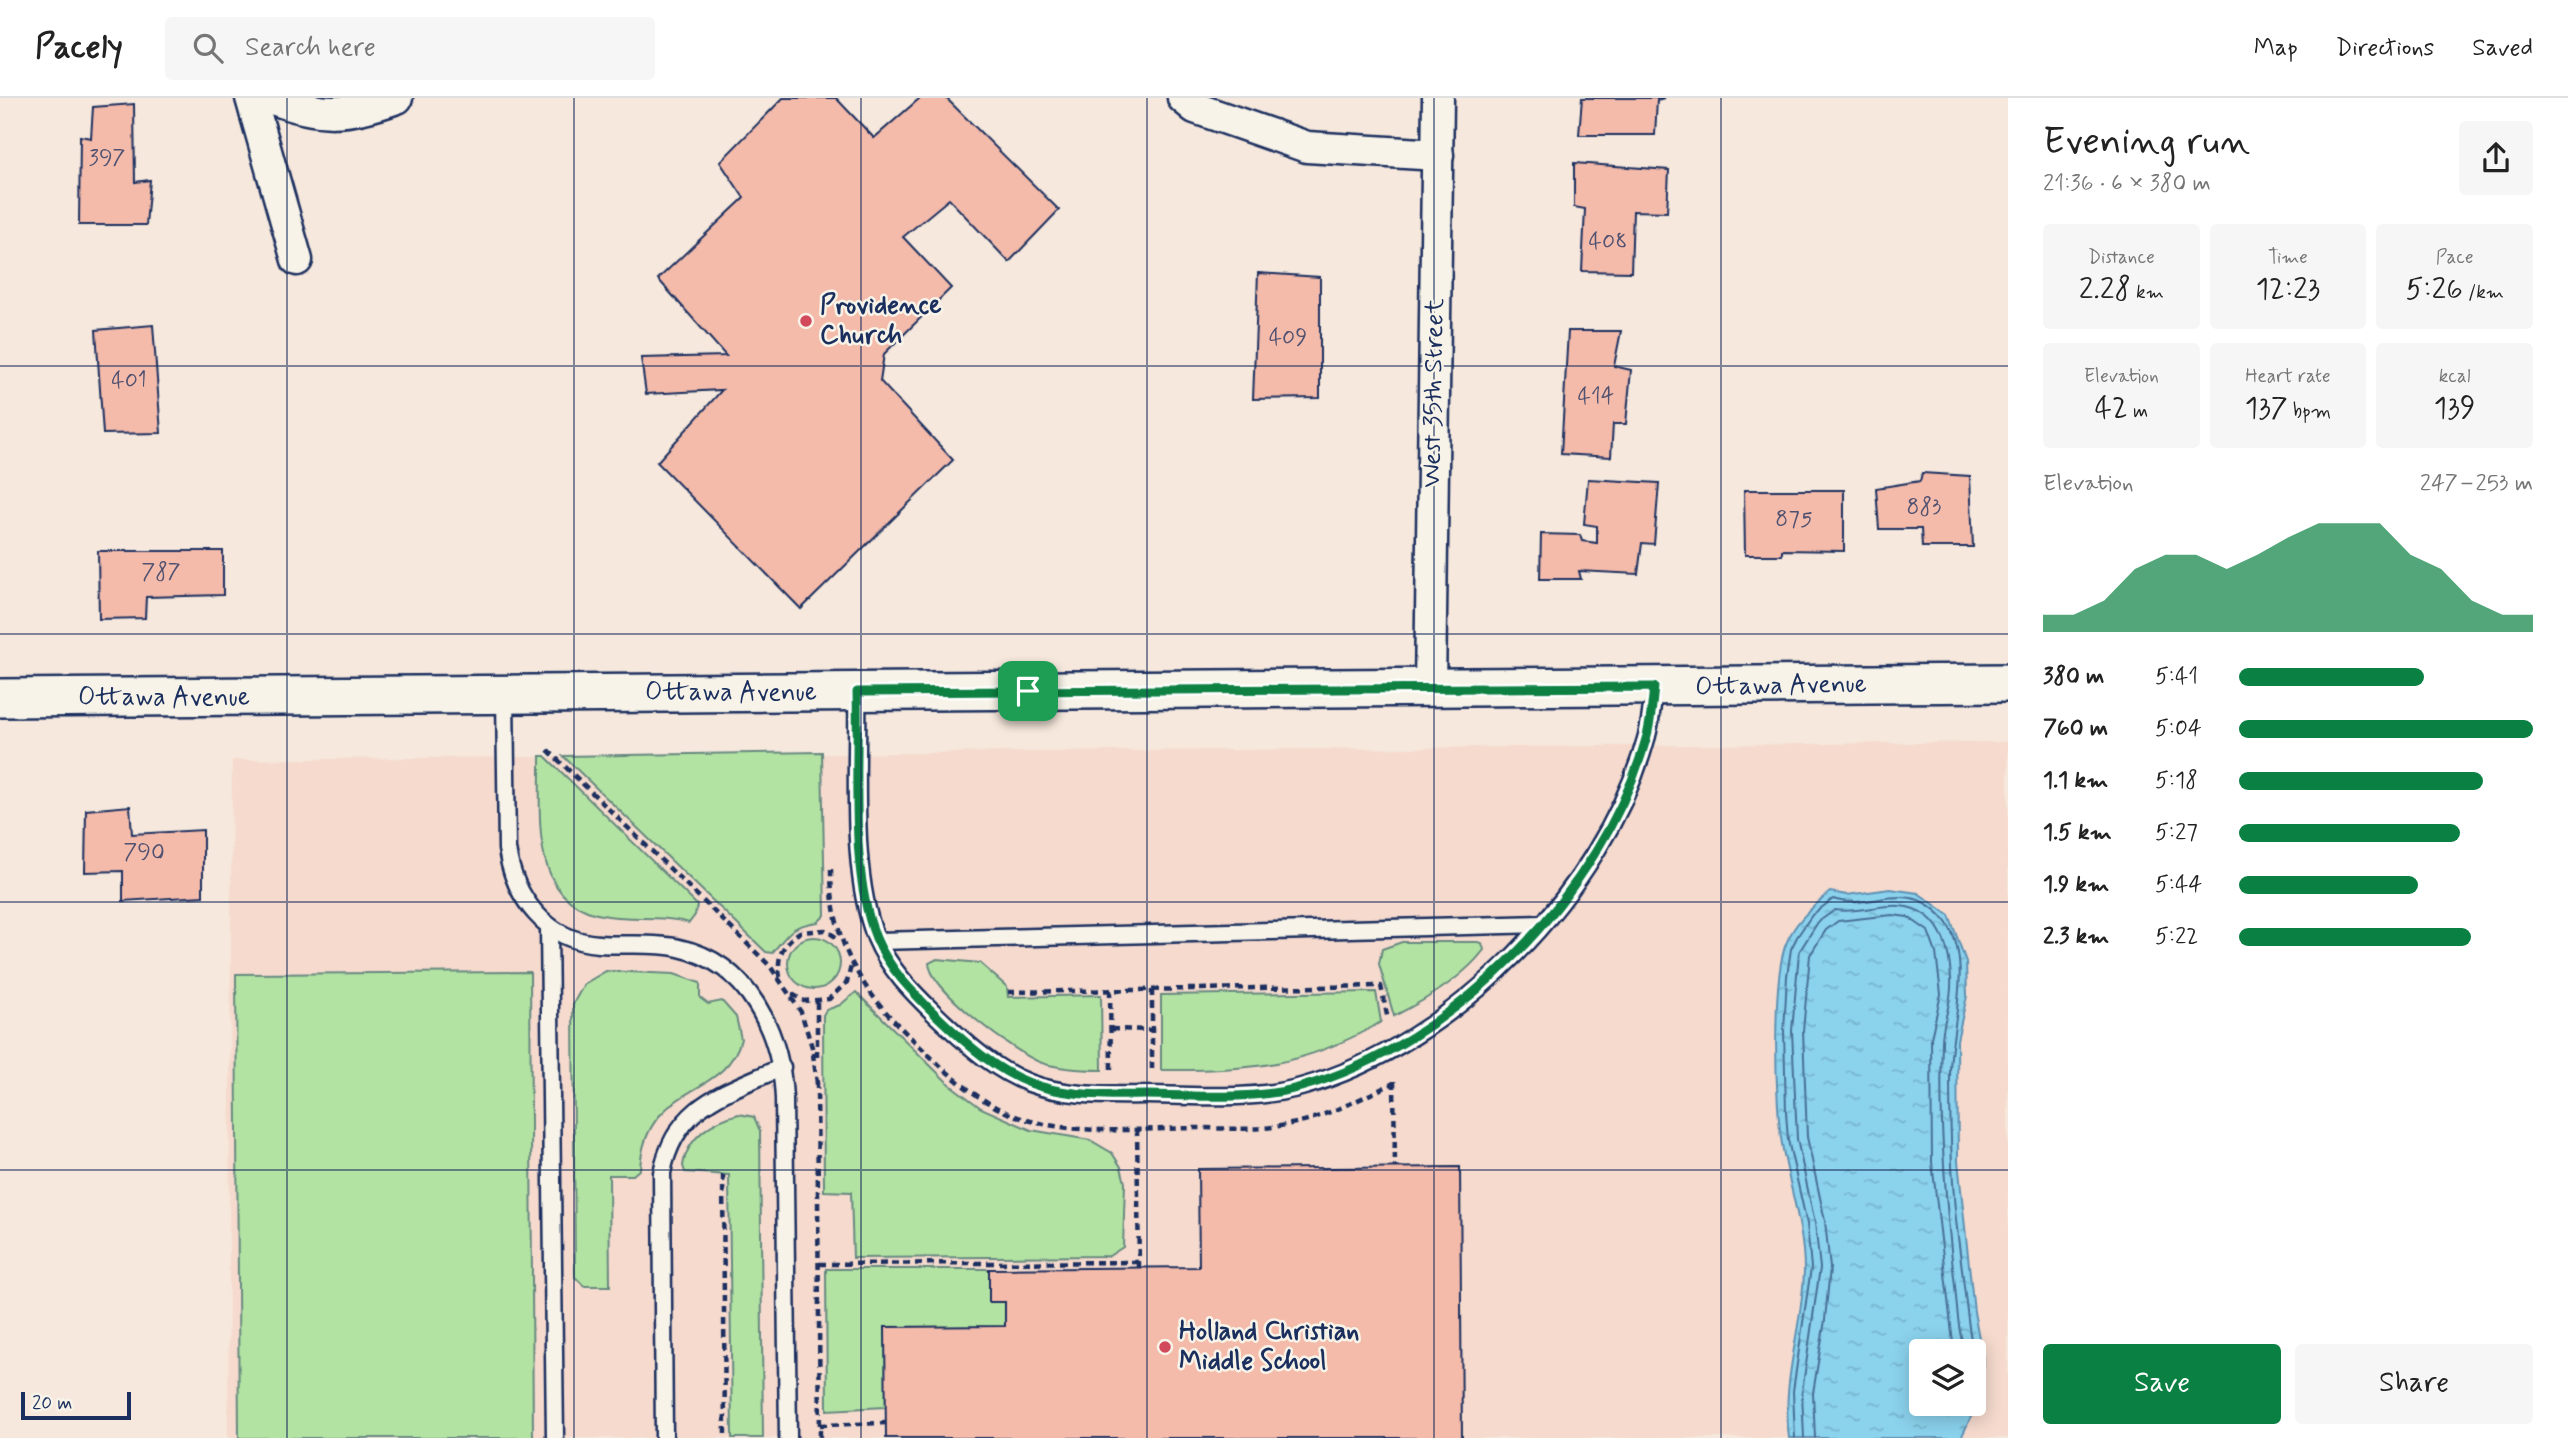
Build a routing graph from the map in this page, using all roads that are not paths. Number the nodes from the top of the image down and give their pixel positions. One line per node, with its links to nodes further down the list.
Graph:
1 (251, 98): 7 (street)
2 (270, 98): 3 (street)
3 (397, 98)
4 (1183, 98): 6 (street)
5 (1438, 98): 6 (street, West 35th Street)
6 (1438, 155): 10 (street, West 35th Street)
7 (297, 260)
8 (2008, 683): 9 (street, Ottawa Avenue)
9 (1654, 687): 10 (street, Ottawa Avenue); 14 (lane)
10 (1430, 688): 11 (street, Ottawa Avenue)
11 (857, 692): 12 (street, Ottawa Avenue); 16 (lane)
12 (505, 695): 13 (street, Ottawa Avenue); 15 (lane)
13 (0, 698)
14 (1542, 924): 16 (lane); 16 (lane)
15 (549, 926): 17 (lane); 18 (lane)
16 (877, 941)
17 (782, 1067): 19 (lane); 20 (lane)
18 (555, 1438)
19 (664, 1438)
20 (788, 1438)

